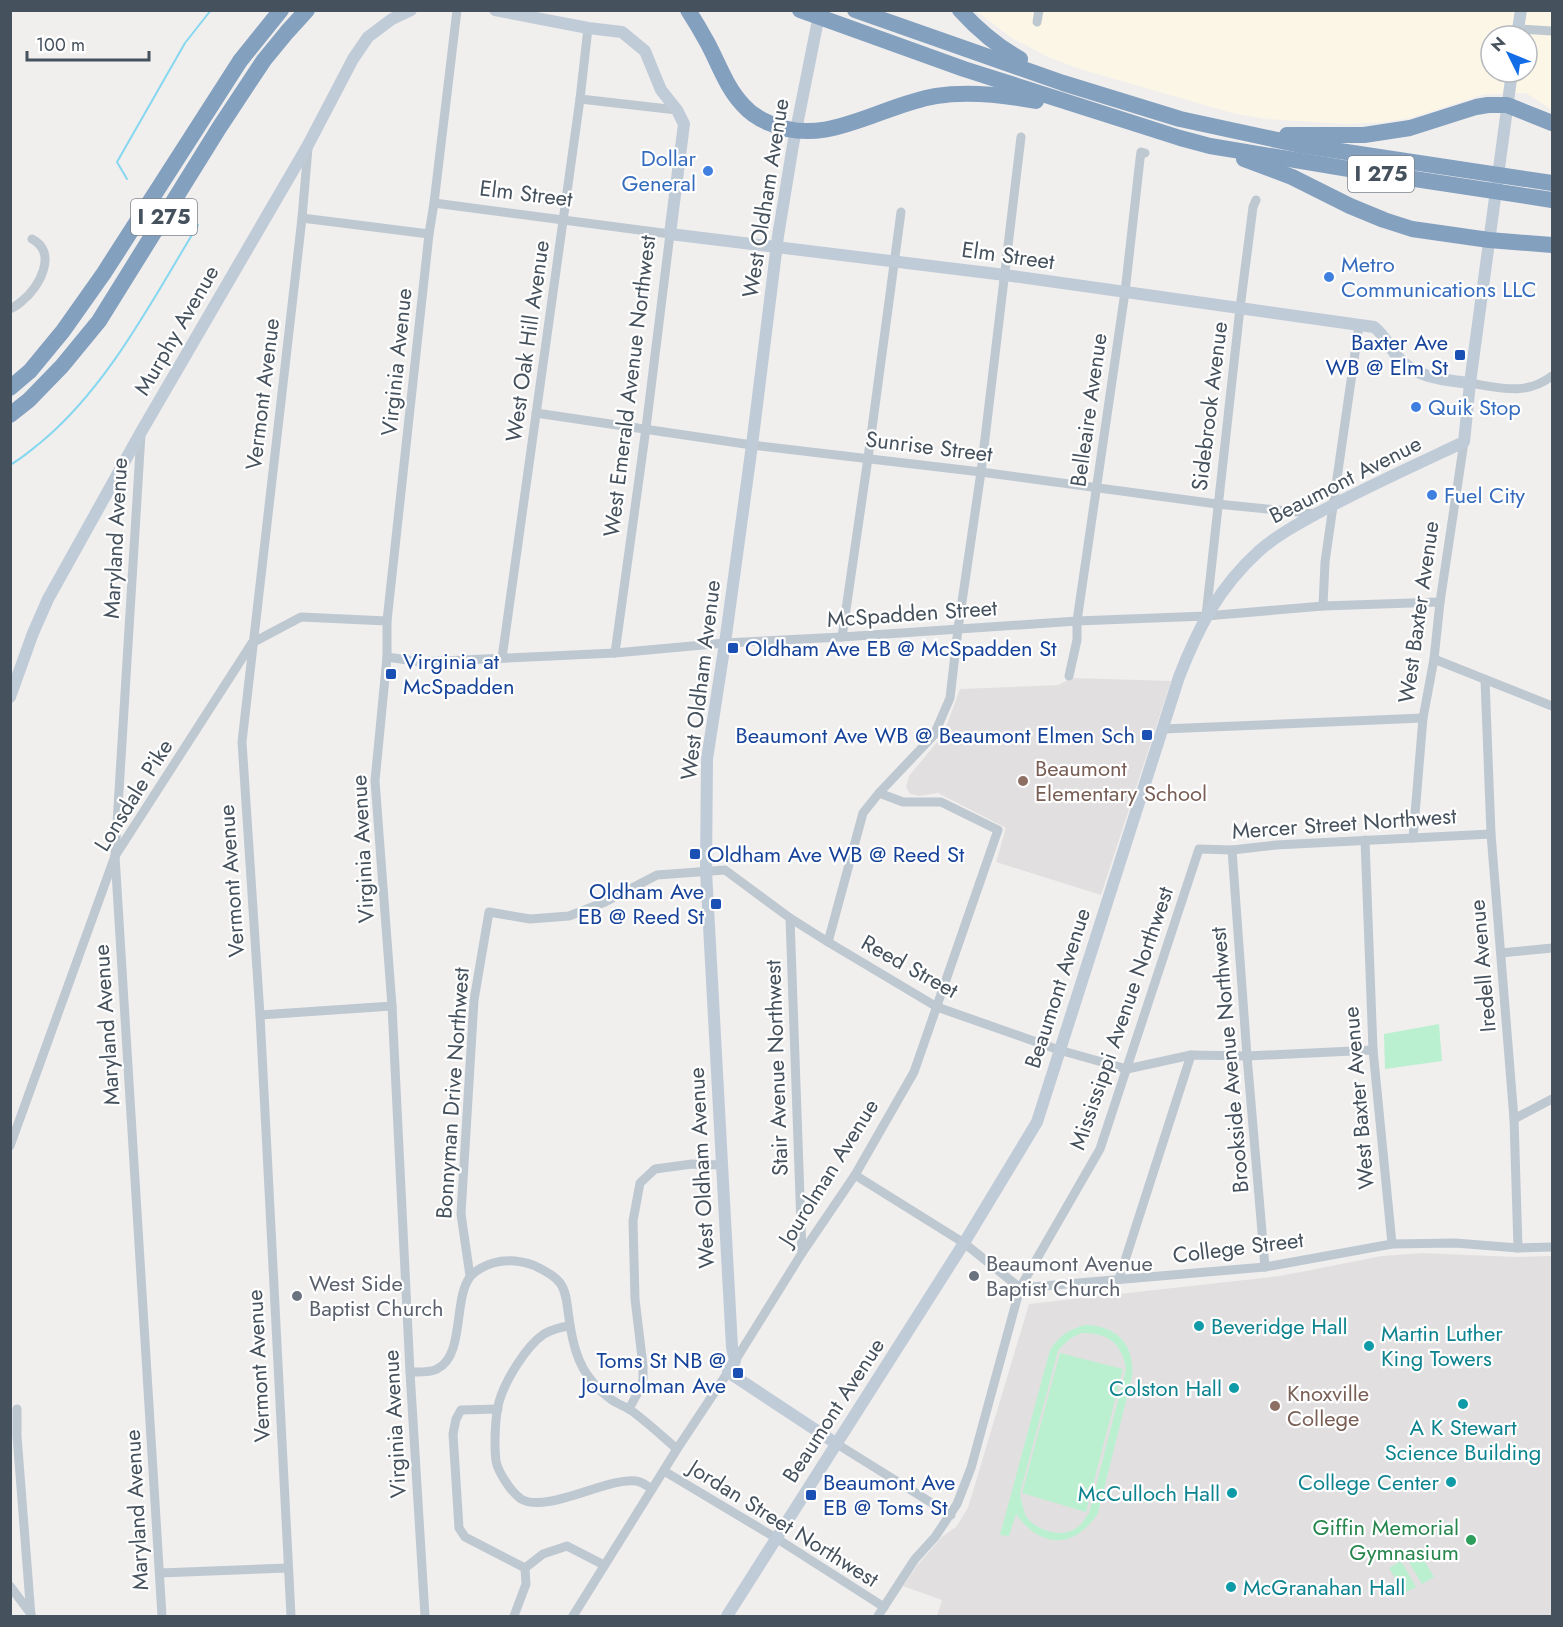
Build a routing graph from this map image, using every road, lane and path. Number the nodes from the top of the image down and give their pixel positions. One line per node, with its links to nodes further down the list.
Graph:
1 (281, 10): 48 (highway, I 275)
2 (308, 10): 50 (highway, I 275)
3 (411, 10): 24 (street, Murphy Avenue)
4 (458, 10): 30 (street, Virginia Avenue)
5 (495, 10): 13 (street)
6 (688, 10): 21 (highway)
7 (820, 10): 21 (street, West Oldham Avenue)
8 (855, 10): 14 (highway, I 275)
9 (960, 10): 14 (highway)
10 (1039, 10): 12 (street)
11 (800, 11): 19 (highway, I 275)
12 (1037, 22)
13 (588, 28): 16 (street, West Oak Hill Avenue); 18 (street)
14 (1063, 83): 22 (highway, I 275)
15 (1510, 84): 17 (street, West Baxter Avenue)
16 (580, 99): 18 (street); 33 (street, West Oak Hill Avenue)
17 (1507, 105): 20 (highway); 22 (highway); 36 (street, West Baxter Avenue)
18 (676, 110): 35 (street, West Emerald Avenue Northwest)
19 (1093, 110): 21 (highway); 25 (highway, I 275)
20 (1552, 123)
21 (795, 131): 38 (street, West Oldham Avenue)
22 (1253, 136): 27 (highway, I 275)
23 (1021, 137): 41 (street)
24 (308, 145): 32 (street, Vermont Avenue); 52 (street, Murphy Avenue)
25 (1210, 146): 29 (highway, I 275); 36 (highway)
26 (1145, 153): 42 (street, Belleaire Avenue)
27 (1552, 183)
28 (1256, 200): 43 (street, Sidebrook Avenue)
29 (1552, 200)
30 (434, 202): 33 (street, Elm Street); 34 (street, Virginia Avenue)
31 (901, 212): 40 (street)
32 (302, 218): 34 (street); 68 (street, Vermont Avenue)
33 (564, 219): 35 (street, Elm Street); 49 (street, West Oak Hill Avenue)
34 (429, 234): 64 (street, Virginia Avenue)
35 (670, 234): 38 (street, Elm Street); 51 (street, West Emerald Avenue Northwest)
36 (1489, 240): 37 (highway); 47 (street, West Baxter Avenue)
37 (1552, 245)
38 (776, 246): 40 (street, Elm Street); 54 (street, West Oldham Avenue)
39 (45, 259): 44 (street)
40 (895, 261): 41 (street, Elm Street); 55 (street)
41 (1005, 275): 42 (street, Elm Street); 56 (street)
42 (1125, 292): 43 (street, Elm Street); 57 (street, Belleaire Avenue)
43 (1240, 308): 45 (street, Elm Street); 58 (street, Sidebrook Avenue)
44 (10, 309)
45 (1359, 325): 47 (street, Elm Street); 59 (street)
46 (1552, 376): 47 (street, Elm Street)
47 (1470, 384): 53 (street, West Baxter Avenue)
48 (10, 388)
49 (536, 413): 51 (street, Sunrise Street); 72 (street, West Oak Hill Avenue)
50 (10, 415)
51 (646, 428): 54 (street, Sunrise Street); 70 (street, West Emerald Avenue Northwest)
52 (141, 432): 76 (street, Murphy Avenue); 86 (street, Maryland Avenue)
53 (1464, 442): 59 (street, Beaumont Avenue); 61 (street, West Baxter Avenue)
54 (752, 445): 55 (street, Sunrise Street); 69 (street, West Oldham Avenue)
55 (868, 458): 56 (street, Sunrise Street); 67 (street)
56 (981, 472): 57 (street, Sunrise Street); 66 (street)
57 (1097, 488): 58 (street, Sunrise Street); 65 (street, Belleaire Avenue)
58 (1217, 504): 60 (street, Sunrise Street); 63 (street, Sidebrook Avenue)
59 (1332, 505): 60 (street, Beaumont Avenue); 62 (street)
60 (1317, 514): 63 (street, Beaumont Avenue)
61 (1440, 602): 62 (street, McSpadden Street); 73 (street, West Baxter Avenue)
62 (1323, 606): 63 (street, McSpadden Street)
63 (1206, 616): 65 (street, McSpadden Street); 79 (street, Beaumont Avenue)
64 (387, 621): 68 (street, Lonsdale Pike); 71 (street, Virginia Avenue)
65 (1077, 621): 66 (street, McSpadden Street); 74 (street, Belleaire Avenue)
66 (958, 629): 67 (street, McSpadden Street); 80 (street)
67 (842, 637): 69 (street, McSpadden Street)
68 (252, 643): 86 (street, Lonsdale Pike); 95 (street, Vermont Avenue)
69 (725, 643): 70 (street, McSpadden Street); 87 (street, West Oldham Avenue)
70 (615, 653): 72 (street, McSpadden Street)
71 (387, 657): 72 (street, McSpadden Street); 93 (street, Virginia Avenue)
72 (502, 658)
73 (1434, 659): 75 (street); 78 (street, West Baxter Avenue)
74 (1069, 676)
75 (1485, 680): 77 (street); 81 (street, Iredell Avenue)
76 (10, 696)
77 (1552, 706)
78 (1423, 718): 79 (street); 82 (street, West Baxter Avenue)
79 (1163, 729): 96 (street, Beaumont Avenue)
80 (879, 793): 90 (street); 94 (street, Jourolman Avenue)
81 (1491, 834): 82 (street, Mercer Street Northwest); 92 (street, Iredell Avenue)
82 (1413, 838): 83 (street, Mercer Street Northwest)
83 (1365, 840): 85 (street, Mercer Street Northwest); 97 (street, West Baxter Avenue)
84 (1199, 849): 85 (street, Mercer Street Northwest); 100 (street, Mississippi Avenue Northwest)
85 (1232, 850): 99 (street, Brookside Avenue Northwest)
86 (115, 856): 103 (street, Lonsdale Pike); 131 (street, Maryland Avenue)
87 (706, 871): 88 (street, Reed Street); 89 (street, Reed Street); 104 (street, West Oldham Avenue)
88 (489, 912): 112 (street, Bonnyman Drive Northwest)
89 (790, 918): 90 (street, Reed Street); 110 (street, Stair Avenue Northwest)
90 (828, 942): 94 (street, Reed Street)
91 (1552, 948): 92 (street)
92 (1501, 953): 102 (street, Iredell Avenue)
93 (392, 1006): 95 (street); 117 (street, Virginia Avenue)
94 (937, 1007): 96 (street, Reed Street); 105 (street, Jourolman Avenue)
95 (260, 1015): 129 (street, Vermont Avenue)
96 (1059, 1050): 100 (street, Reed Street); 106 (street, Beaumont Avenue)
97 (1373, 1050): 99 (street, Reed Street); 107 (street, West Baxter Avenue)
98 (1191, 1055): 99 (street, Reed Street); 100 (street, Reed Street); 113 (street)
99 (1247, 1056): 111 (street, Brookside Avenue Northwest)
100 (1126, 1069): 114 (street, Mississippi Avenue Northwest)
101 (1552, 1099): 102 (street)
102 (1514, 1119): 109 (street, Iredell Avenue)
103 (10, 1146)
104 (723, 1165): 116 (street, West Oldham Avenue); 121 (street)
105 (855, 1175): 106 (street); 110 (street, Jourolman Avenue)
106 (964, 1243): 114 (street); 122 (street, Beaumont Avenue)
107 (1392, 1244): 109 (street, College Street); 111 (street, College Street)
108 (1552, 1247): 109 (street, College Street)
109 (1518, 1248)
110 (802, 1253): 116 (street, Jourolman Avenue)
111 (1265, 1267): 113 (street, College Street)
112 (470, 1276): 115 (street); 117 (street)
113 (1119, 1279): 114 (street, College Street)
114 (1020, 1288): 126 (street, Mississippi Avenue Northwest)
115 (570, 1326): 120 (street); 121 (street)
116 (735, 1361): 118 (street, Jourolman Avenue)
117 (410, 1372): 137 (street, Virginia Avenue)
118 (728, 1372): 122 (street); 123 (street, Jourolman Avenue)
119 (17, 1409): 134 (street)
120 (498, 1409): 125 (street); 130 (street)
121 (629, 1409): 123 (street)
122 (837, 1444): 126 (street); 127 (street, Beaumont Avenue)
123 (677, 1449): 124 (street, Jourolman Avenue)
124 (664, 1471): 125 (street, Jourolman Avenue); 127 (street, Jordan Street Northwest)
125 (652, 1490): 128 (street, Jourolman Avenue)
126 (951, 1515): 133 (street, Mississippi Avenue Northwest)
127 (776, 1538): 133 (street, Jordan Street Northwest); 140 (street, Beaumont Avenue)
128 (604, 1565): 130 (street); 139 (street, Jourolman Avenue)
129 (288, 1568): 131 (street); 136 (street, Vermont Avenue)
130 (525, 1569): 138 (street)
131 (160, 1573): 135 (street, Maryland Avenue)
132 (10, 1586): 134 (street)
133 (884, 1607): 141 (street, Mississippi Avenue Northwest)
134 (31, 1615)
135 (162, 1617)
136 (291, 1617)
137 (425, 1617)
138 (514, 1617)
139 (573, 1617)
140 (727, 1617)
141 (878, 1617)

